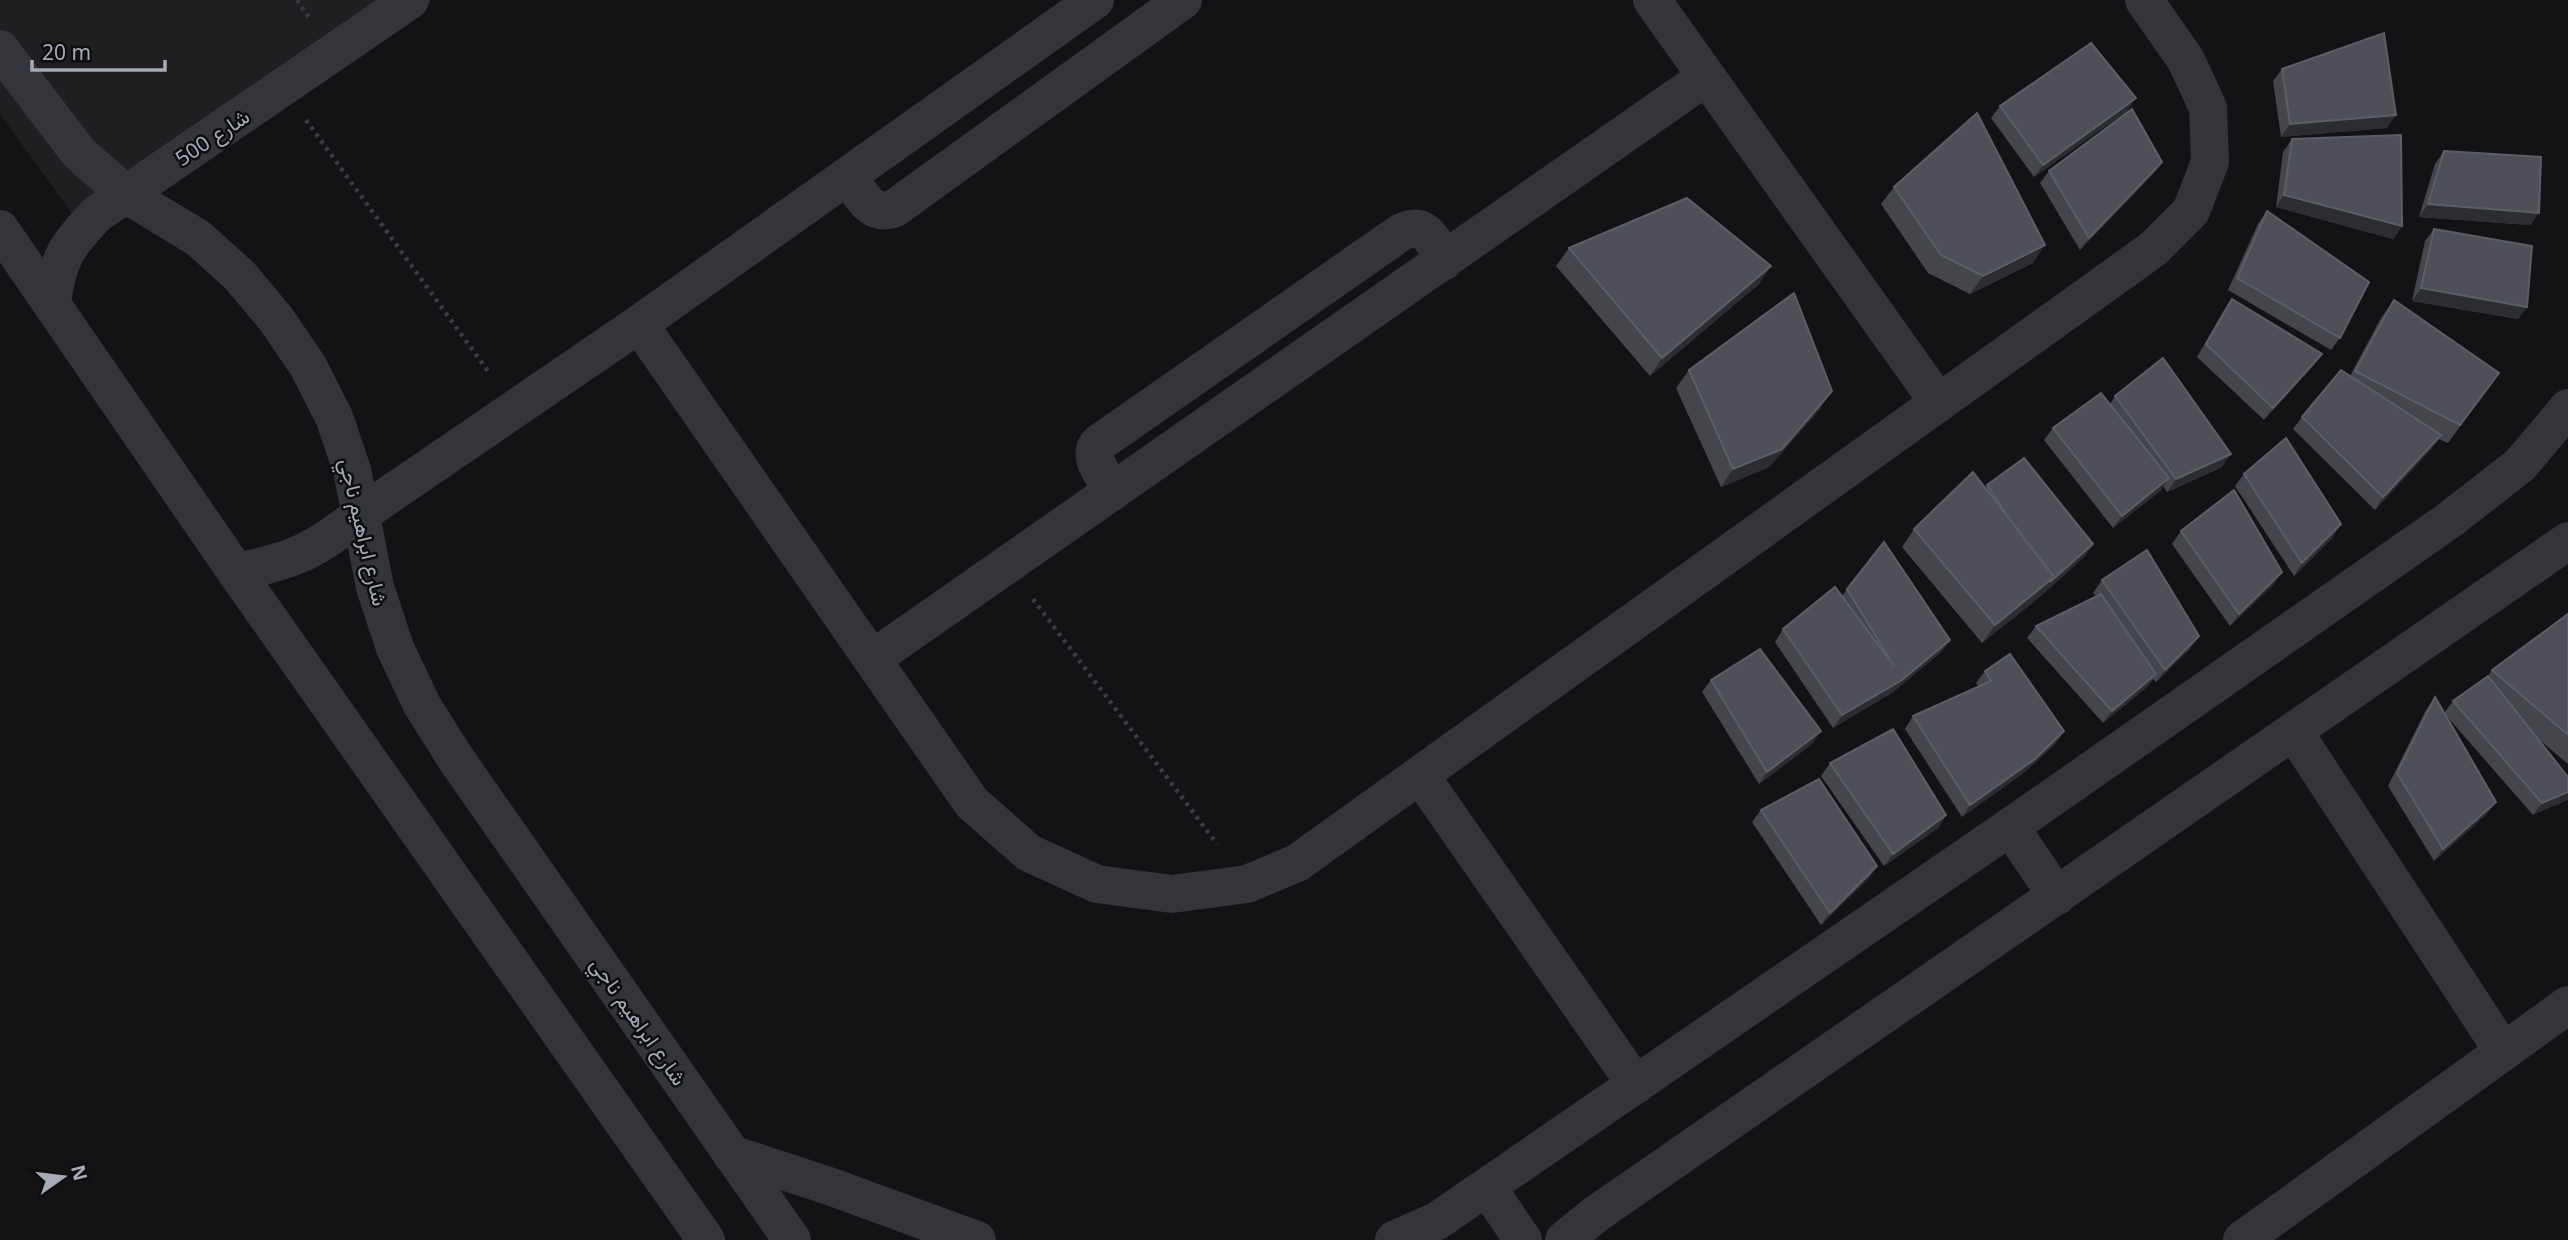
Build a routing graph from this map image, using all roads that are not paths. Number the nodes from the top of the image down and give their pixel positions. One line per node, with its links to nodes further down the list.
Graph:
1 (410, 0): 9 (street, شارع 500)
2 (1095, 0): 8 (street)
3 (1182, 0): 8 (street)
4 (1652, 0): 7 (street)
5 (2144, 0): 13 (street)
6 (0, 49): 9 (street, شارع ابراهيم ناجي)
7 (1706, 76): 13 (street); 18 (street)
8 (848, 176): 12 (street)
9 (127, 195): 11 (street, شارع 500); 15 (street, شارع ابراهيم ناجي)
10 (0, 229): 11 (street)
11 (52, 301): 17 (street)
12 (639, 324): 15 (street); 18 (street)
13 (1939, 403): 20 (street)
14 (2568, 408): 21 (street)
15 (361, 514): 17 (street); 26 (street, شارع ابراهيم ناجي)
16 (2568, 541): 19 (street)
17 (236, 572): 28 (street)
18 (872, 659): 20 (street)
19 (2294, 732): 22 (street); 24 (street)
20 (1420, 775): 25 (street)
21 (2010, 827): 22 (street); 25 (street)
22 (2057, 896): 33 (street)
23 (2568, 1005): 24 (street)
24 (2504, 1051): 34 (street)
25 (1636, 1085): 27 (street)
26 (731, 1154): 29 (street, شارع ابراهيم ناجي); 30 (street)
27 (1487, 1187): 31 (street); 32 (street)
28 (706, 1240)
29 (792, 1240)
30 (976, 1240)
31 (1394, 1240)
32 (1523, 1240)
33 (1564, 1240)
34 (2242, 1240)

